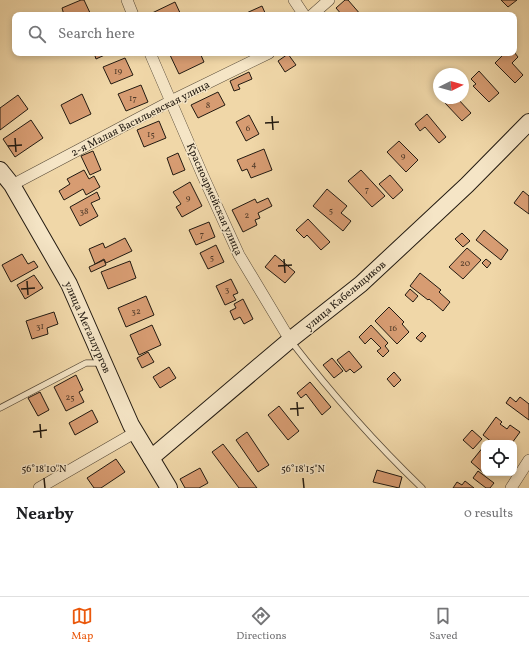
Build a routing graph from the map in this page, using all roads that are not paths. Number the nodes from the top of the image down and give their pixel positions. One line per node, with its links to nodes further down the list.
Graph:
1 (127, 0): 4 (street)
2 (294, 0): 5 (street)
3 (329, 0): 6 (street)
4 (132, 12)
5 (302, 12)
6 (315, 12)
7 (151, 56): 9 (street, Красноармейская улица)
8 (262, 56): 9 (street, 2-я Малая Васильевская улица)
9 (171, 101): 12 (street, 2-я Малая Васильевская улица); 13 (street, Красноармейская улица)
10 (529, 122): 13 (street, улица Кабельщиков)
11 (0, 170): 12 (street, улица Металлургов)
12 (12, 185): 14 (street, улица Металлургов)
13 (290, 340): 17 (street, улица Кабельщиков); 21 (lane)
14 (104, 362): 15 (lane); 16 (street, улица Металлургов)
15 (0, 408)
16 (136, 432): 17 (street, улица Металлургов); 19 (street)
17 (151, 458): 20 (street, улица Металлургов)
18 (529, 460): 22 (street)
19 (39, 488)
20 (169, 488)
21 (422, 488)
22 (511, 488)

